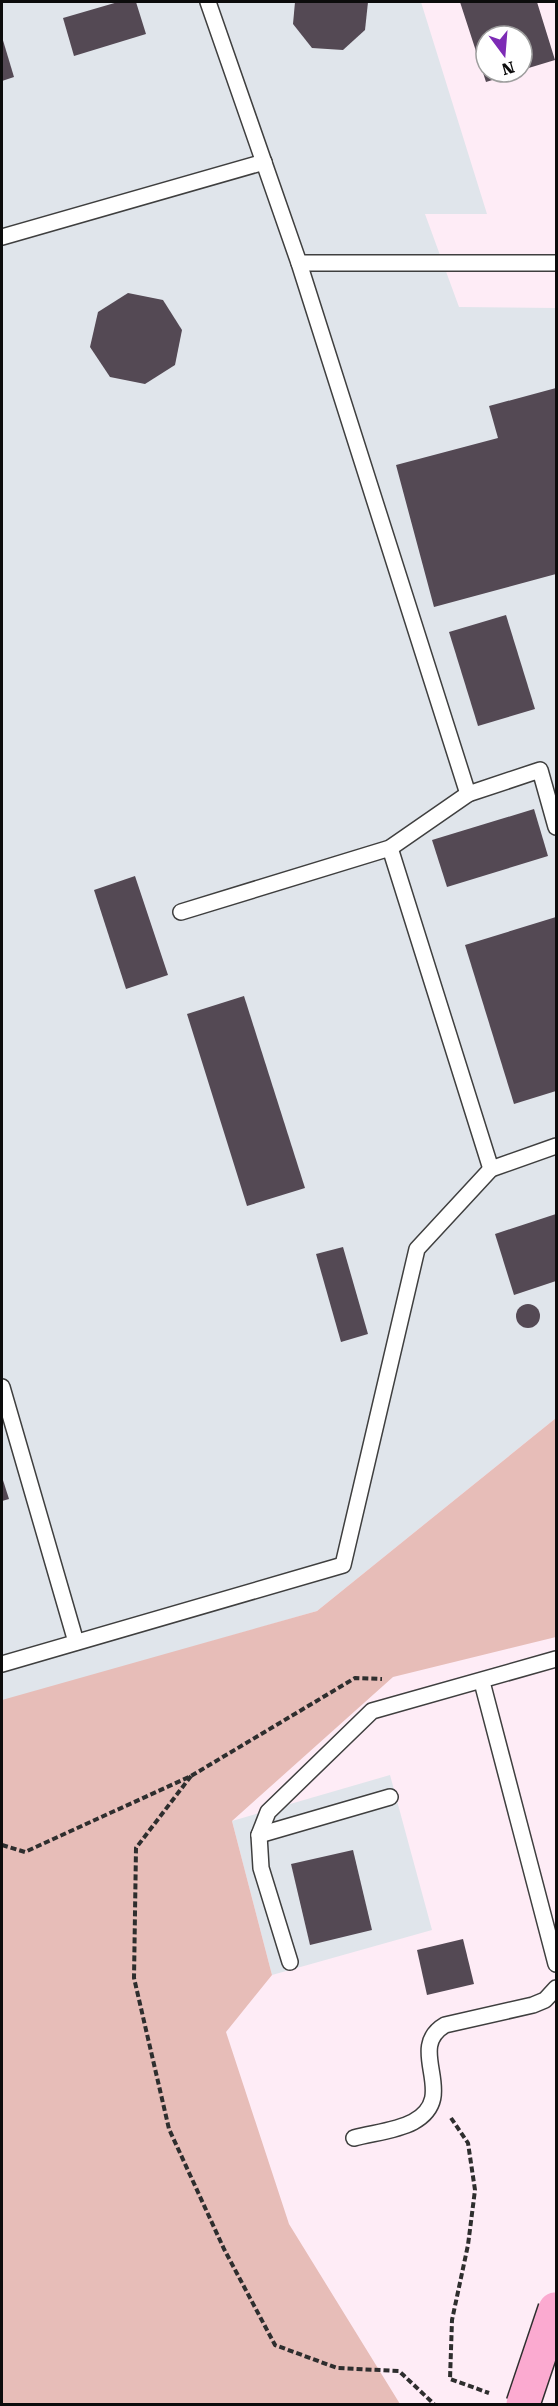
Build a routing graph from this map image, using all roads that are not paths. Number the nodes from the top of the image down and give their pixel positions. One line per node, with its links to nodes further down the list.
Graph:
1 (208, 2): 2 (lane)
2 (264, 162): 3 (lane); 4 (lane)
3 (2, 237)
4 (299, 263): 5 (lane); 6 (lane)
5 (556, 263)
6 (468, 794): 7 (lane); 8 (lane)
7 (556, 827)
8 (390, 848): 9 (lane); 11 (lane)
9 (181, 912)
10 (556, 1146): 11 (lane)
11 (491, 1169): 13 (lane)
12 (2, 1387): 13 (lane)
13 (76, 1642): 15 (lane)
14 (556, 1659): 16 (lane)
15 (2, 1664)
16 (482, 1682): 18 (lane); 20 (lane)
17 (390, 1797): 18 (lane)
18 (259, 1835): 19 (lane)
19 (290, 1962)
20 (556, 1964)
21 (556, 1988): 22 (lane)
22 (354, 2138)
23 (555, 2309): 24 (main road, bridge)
24 (523, 2404)

